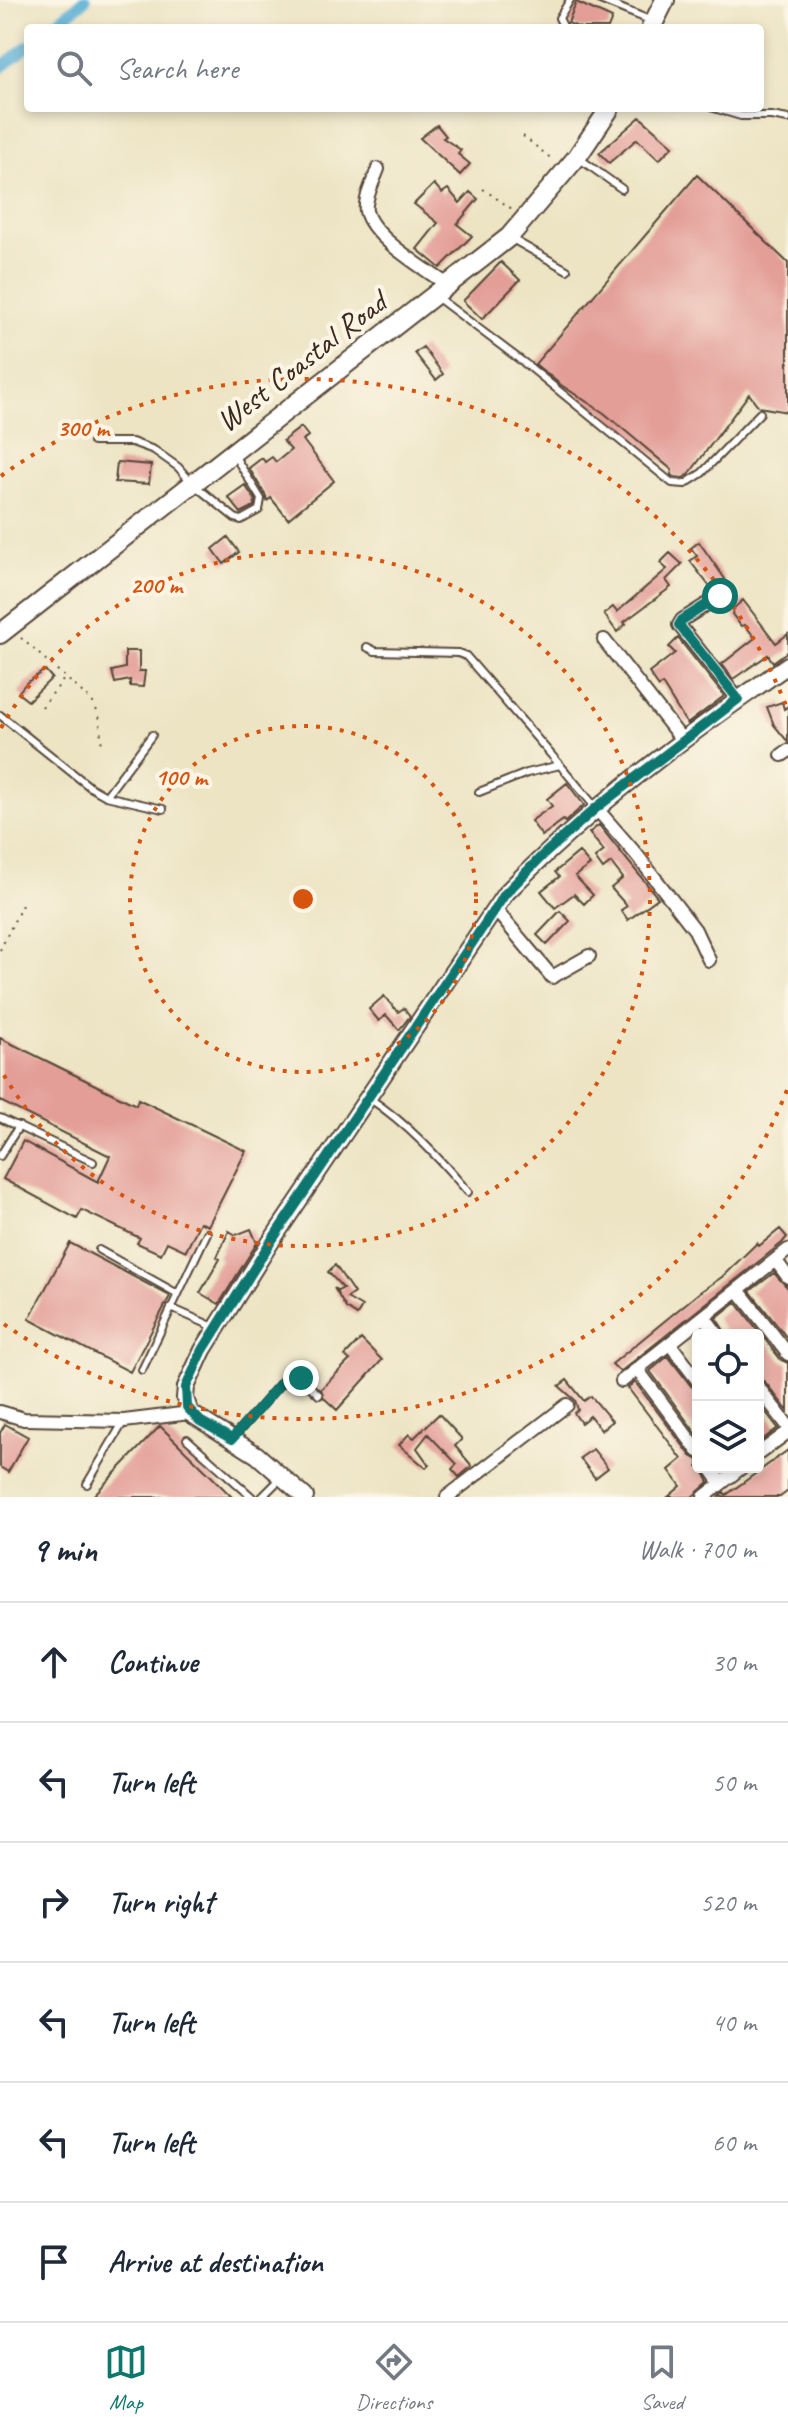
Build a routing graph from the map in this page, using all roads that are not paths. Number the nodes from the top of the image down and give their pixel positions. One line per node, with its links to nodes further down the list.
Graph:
1 (570, 0): 4 (lane)
2 (600, 0): 5 (lane)
3 (665, 0): 6 (main road)
4 (562, 24)
5 (651, 24)
6 (653, 24)
7 (607, 112): 10 (main road, West Coastal Road)
8 (728, 112): 9 (lane)
9 (788, 119)
10 (572, 163): 12 (lane); 13 (main road, West Coastal Road)
11 (378, 169): 15 (street)
12 (622, 189)
13 (509, 237): 14 (lane); 15 (main road, West Coastal Road)
14 (567, 270)
15 (442, 291): 16 (lane); 18 (main road, West Coastal Road)
16 (760, 413)
17 (93, 442): 19 (lane)
18 (232, 452): 19 (main road, West Coastal Road); 19 (lane)
19 (192, 483): 21 (main road, West Coastal Road)
20 (720, 596): 25 (street)
21 (4, 630)
22 (604, 640): 28 (street)
23 (367, 647): 29 (lane)
24 (788, 665): 25 (street)
25 (738, 699): 28 (street)
26 (0, 715): 31 (lane)
27 (152, 735): 31 (lane)
28 (683, 741): 32 (street)
29 (560, 765): 30 (lane); 32 (lane)
30 (479, 792)
31 (106, 796): 33 (lane)
32 (596, 808): 34 (street); 36 (street)
33 (163, 809)
34 (494, 908): 35 (street); 37 (street)
35 (589, 956)
36 (709, 960)
37 (369, 1098): 42 (lane); 52 (street)
38 (0, 1118): 39 (lane)
39 (19, 1126): 40 (lane); 41 (lane)
40 (0, 1156)
41 (93, 1162)
42 (468, 1192)
43 (207, 1233): 49 (lane)
44 (99, 1250): 49 (lane)
45 (788, 1250): 46 (street)
46 (776, 1261): 47 (street); 48 (street)
47 (788, 1277)
48 (739, 1291): 51 (street); 55 (street)
49 (178, 1294): 50 (lane)
50 (171, 1308): 52 (lane); 57 (lane)
51 (705, 1318): 53 (street); 54 (street)
52 (217, 1328): 64 (street)
53 (713, 1329)
54 (670, 1344): 56 (street); 58 (street)
55 (788, 1354)
56 (637, 1369): 59 (street); 69 (street)
57 (142, 1370)
58 (692, 1373)
59 (622, 1381)
60 (319, 1395): 68 (lane)
61 (764, 1395): 66 (street)
62 (567, 1405): 79 (street)
63 (0, 1412): 65 (street)
64 (190, 1413): 65 (street); 68 (street)
65 (124, 1421): 75 (lane)
66 (788, 1429): 70 (street)
67 (187, 1439): 76 (lane)
68 (232, 1439): 73 (street)
69 (692, 1443)
70 (764, 1449)
71 (714, 1473): 74 (street)
72 (734, 1473): 74 (street)
73 (282, 1477): 77 (lane); 78 (street)
74 (721, 1483): 80 (street)
75 (87, 1484)
76 (252, 1497)
77 (262, 1497)
78 (305, 1497)
79 (447, 1497)
80 (704, 1497)

